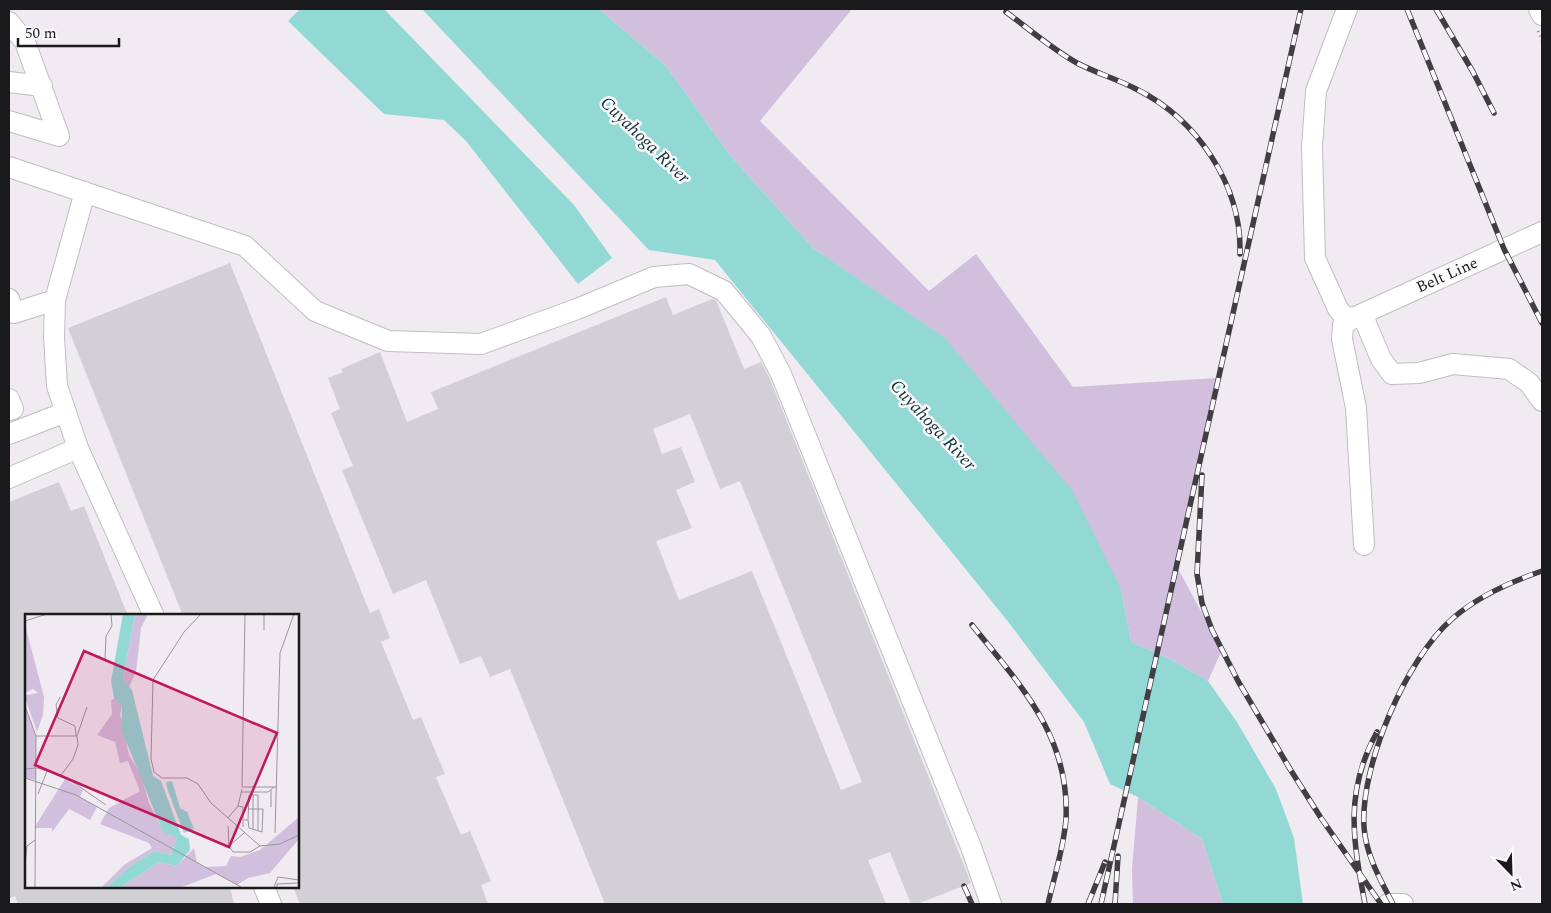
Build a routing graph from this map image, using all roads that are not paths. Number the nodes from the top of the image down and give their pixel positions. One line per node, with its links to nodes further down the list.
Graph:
1 (1348, 9): 13 (street)
2 (1539, 9): 3 (street)
3 (1542, 15)
4 (9, 22): 6 (street)
5 (9, 82): 6 (street)
6 (42, 86): 7 (street)
7 (9, 121)
8 (9, 167): 9 (street)
9 (85, 192): 12 (street); 25 (street)
10 (1542, 232): 13 (street, Belt Line)
11 (9, 299): 12 (street)
12 (55, 300): 17 (street)
13 (1357, 316): 15 (street); 21 (street)
14 (9, 399): 16 (street)
15 (1542, 401)
16 (9, 410)
17 (66, 412): 18 (street); 19 (street)
18 (9, 434)
19 (78, 448): 20 (street); 22 (street)
20 (9, 478)
21 (1364, 545)
22 (153, 614)
23 (264, 888): 24 (street)
24 (271, 904)
25 (991, 904)
26 (1388, 904): 27 (street)
27 (1403, 904)

